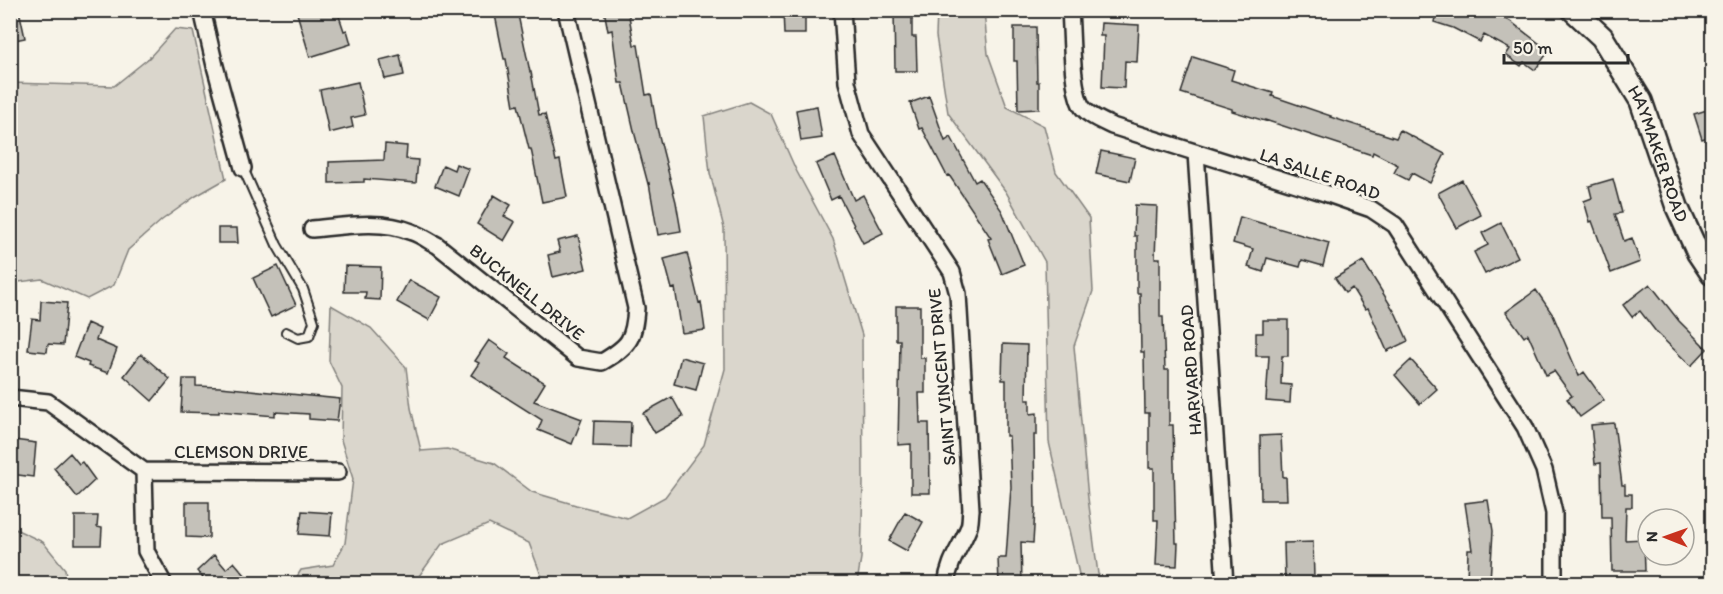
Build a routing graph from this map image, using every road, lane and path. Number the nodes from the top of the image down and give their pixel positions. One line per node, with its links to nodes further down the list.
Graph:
1 (202, 10): 7 (street)
2 (566, 10): 8 (street, BUCKNELL DRIVE)
3 (842, 10): 15 (street, SAINT VINCENT DRIVE)
4 (1070, 10): 6 (street, LA SALLE ROAD)
5 (1573, 10): 9 (main road, HAYMAKER ROAD)
6 (1196, 153): 16 (street, HARVARD ROAD); 17 (street, LA SALLE ROAD)
7 (243, 168): 10 (lane)
8 (312, 229)
9 (1713, 274)
10 (286, 332)
11 (10, 398): 12 (street)
12 (144, 471): 13 (street, CLEMSON DRIVE); 14 (street)
13 (338, 472)
14 (164, 584)
15 (946, 584)
16 (1225, 584)
17 (1554, 584)

